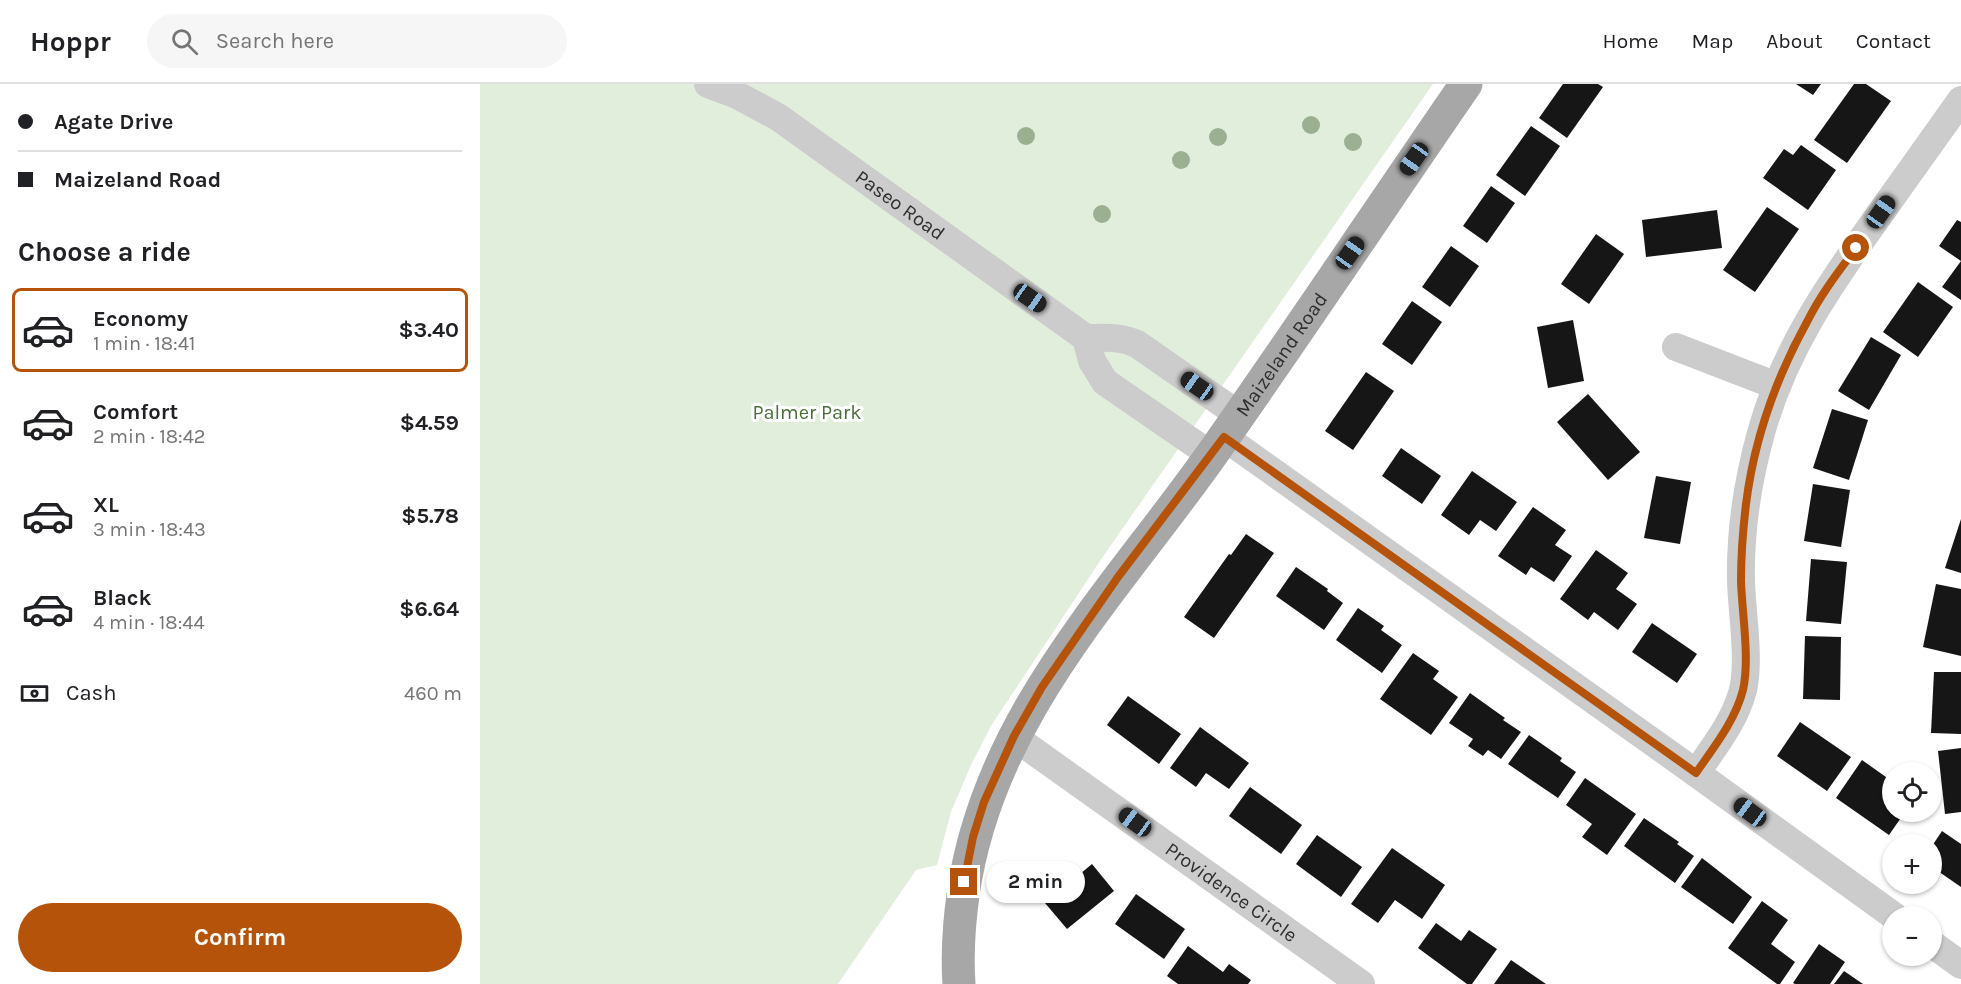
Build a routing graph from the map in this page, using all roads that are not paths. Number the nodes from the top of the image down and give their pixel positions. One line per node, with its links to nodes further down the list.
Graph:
1 (708, 84): 4 (street, Paseo Road)
2 (1466, 84): 7 (main road, Maizeland Road)
3 (1961, 100): 6 (street)
4 (1086, 338): 7 (street); 7 (street)
5 (1676, 346): 6 (street)
6 (1777, 386): 9 (street)
7 (1225, 436): 8 (main road, Maizeland Road); 9 (street)
8 (1014, 736): 13 (main road, Maizeland Road); 14 (street, Providence Circle)
9 (1696, 773): 10 (street)
10 (1882, 907)
11 (1942, 951): 12 (street)
12 (1961, 965)
13 (959, 984)
14 (1361, 984)

